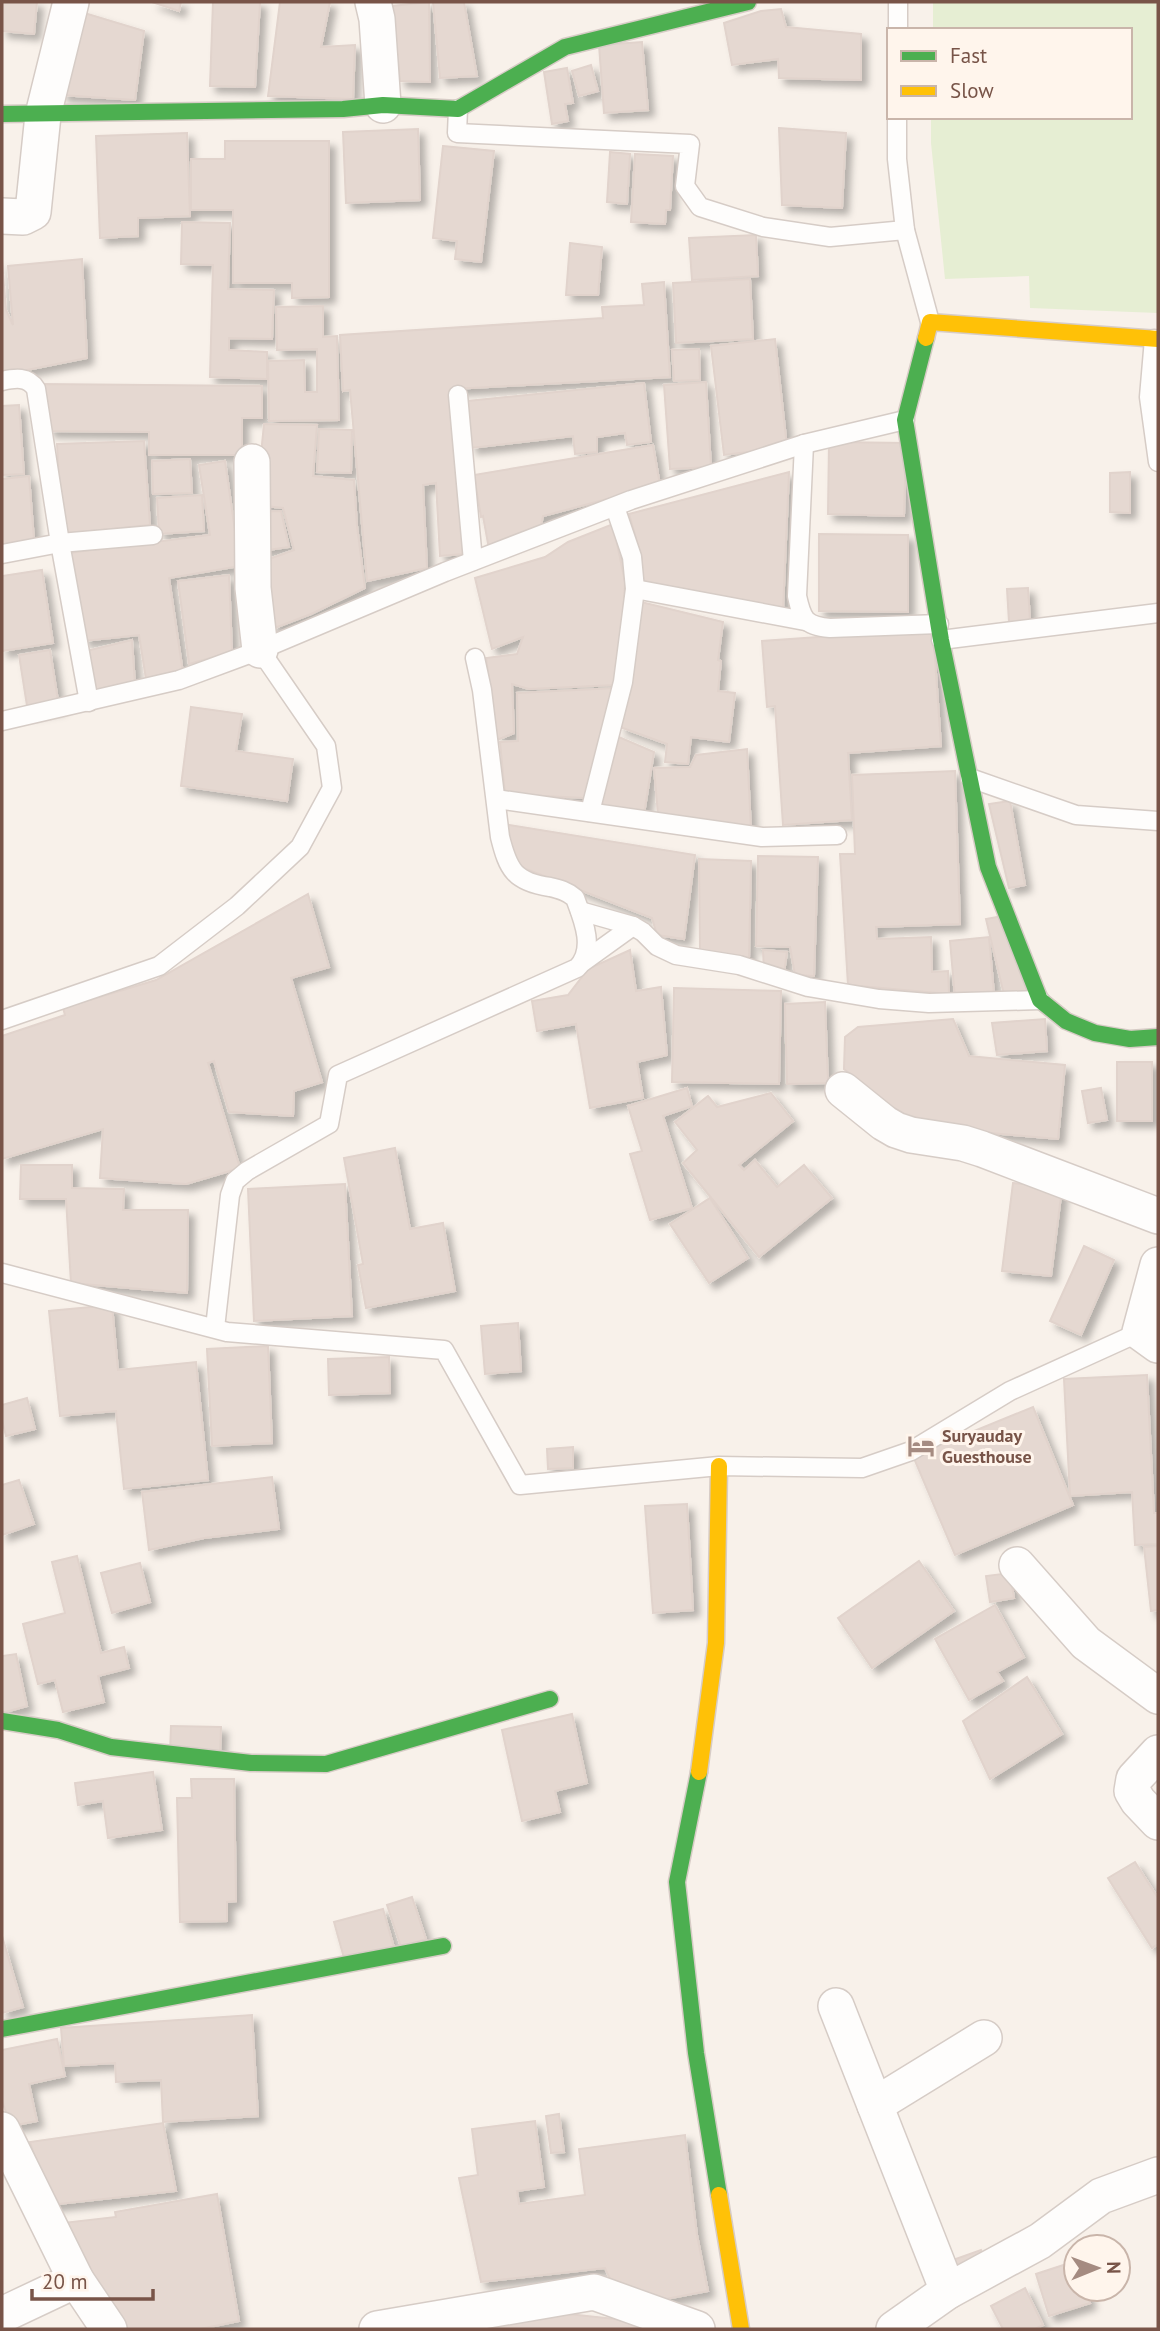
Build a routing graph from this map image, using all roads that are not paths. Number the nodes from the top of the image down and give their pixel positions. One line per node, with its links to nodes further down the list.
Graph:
1 (71, 2): 9 (street)
2 (373, 2): 6 (street)
3 (748, 2): 7 (street)
4 (898, 2): 5 (lane)
5 (898, 28)
6 (383, 105): 7 (street); 9 (street)
7 (458, 109): 12 (lane)
8 (2, 114): 9 (street)
9 (43, 115): 11 (street)
10 (897, 119): 12 (lane)
11 (2, 215)
12 (905, 230): 13 (lane)
13 (930, 322): 14 (street); 17 (street)
14 (1156, 339): 19 (lane)
15 (2, 381): 23 (lane)
16 (458, 395): 25 (lane)
17 (905, 420): 18 (lane); 29 (street)
18 (804, 444): 21 (lane); 28 (lane)
19 (1158, 462)
20 (252, 463): 30 (street)
21 (615, 507): 25 (lane); 26 (lane)
22 (153, 535): 23 (lane)
23 (60, 543): 24 (lane); 32 (lane)
24 (2, 554)
25 (473, 561): 30 (lane)
26 (635, 589): 28 (lane); 36 (lane)
27 (1158, 613): 29 (lane)
28 (805, 621): 29 (lane)
29 (940, 632): 34 (street)
30 (260, 650): 32 (lane); 43 (lane)
31 (475, 658): 35 (lane)
32 (89, 702): 33 (lane)
33 (2, 721)
34 (970, 778): 37 (lane); 42 (street)
35 (496, 799): 36 (lane); 39 (lane)
36 (590, 812): 38 (lane)
37 (1158, 821)
38 (837, 835)
39 (580, 911): 40 (lane); 41 (lane)
40 (633, 926): 41 (lane); 42 (lane)
41 (583, 962): 49 (lane)
42 (1040, 1000): 44 (street)
43 (2, 1020)
44 (1158, 1037)
45 (843, 1090): 46 (street)
46 (1158, 1216)
47 (1158, 1265): 50 (street)
48 (2, 1273): 49 (lane)
49 (215, 1328): 51 (lane)
50 (1149, 1338): 51 (lane)
51 (719, 1466): 71 (street)
52 (1017, 1565): 53 (street)
53 (1158, 1696)
54 (550, 1699): 55 (street)
55 (2, 1721)
56 (1158, 1753): 57 (street)
57 (1158, 1822)
58 (443, 1947): 60 (street)
59 (836, 2006): 62 (street)
60 (2, 2029)
61 (984, 2038): 62 (street)
62 (875, 2105): 66 (street)
63 (2, 2130): 65 (street)
64 (1158, 2175): 66 (street)
65 (76, 2280): 67 (street); 68 (street)
66 (948, 2291): 72 (street)
67 (2, 2315)
68 (109, 2329)
69 (377, 2329): 70 (street)
70 (697, 2329)
71 (741, 2329)
72 (894, 2329)

